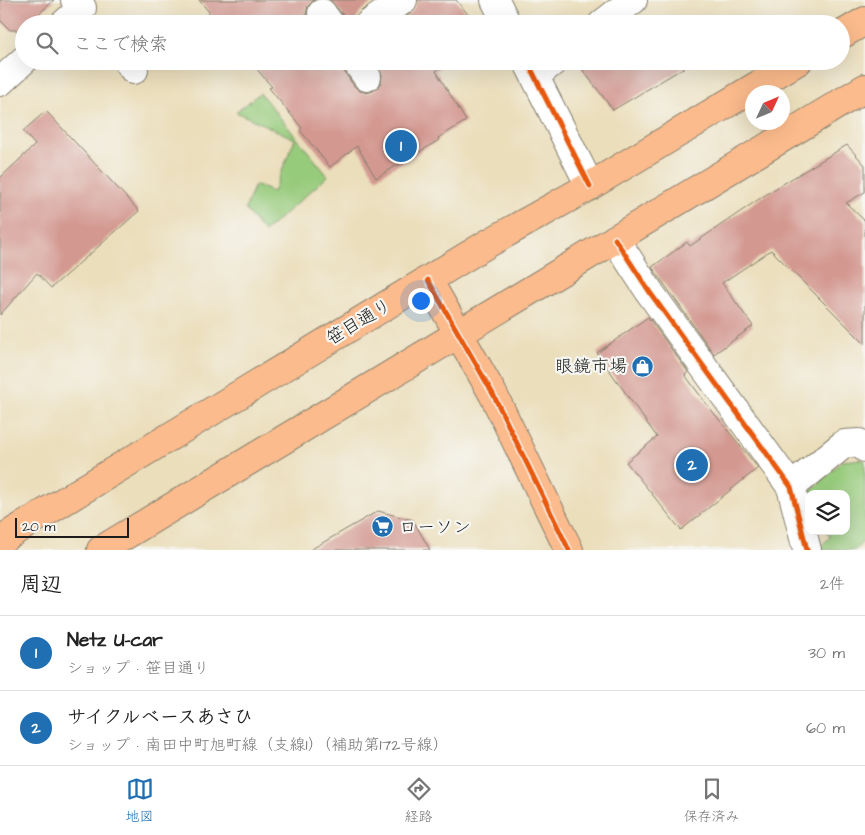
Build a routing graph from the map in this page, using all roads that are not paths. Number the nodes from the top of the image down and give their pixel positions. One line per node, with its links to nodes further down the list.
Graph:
1 (403, 0): 4 (street)
2 (495, 0): 5 (street)
3 (632, 0): 6 (street)
4 (382, 15)
5 (502, 15)
6 (613, 15)
7 (865, 21): 8 (main road)
8 (850, 30)
9 (15, 68): 12 (street)
10 (541, 70): 14 (street)
11 (783, 70): 14 (main road, 笹目通り)
12 (0, 82)
13 (865, 88): 15 (main road)
14 (590, 186): 16 (main road, 笹目通り)
15 (615, 239): 17 (main road); 19 (street)
16 (428, 280): 17 (main road); 20 (main road, 笹目通り)
17 (459, 335): 21 (main road); 22 (main road)
18 (865, 448): 19 (street)
19 (791, 487): 23 (street)
20 (0, 540)
21 (101, 550)
22 (570, 550)
23 (807, 550)

